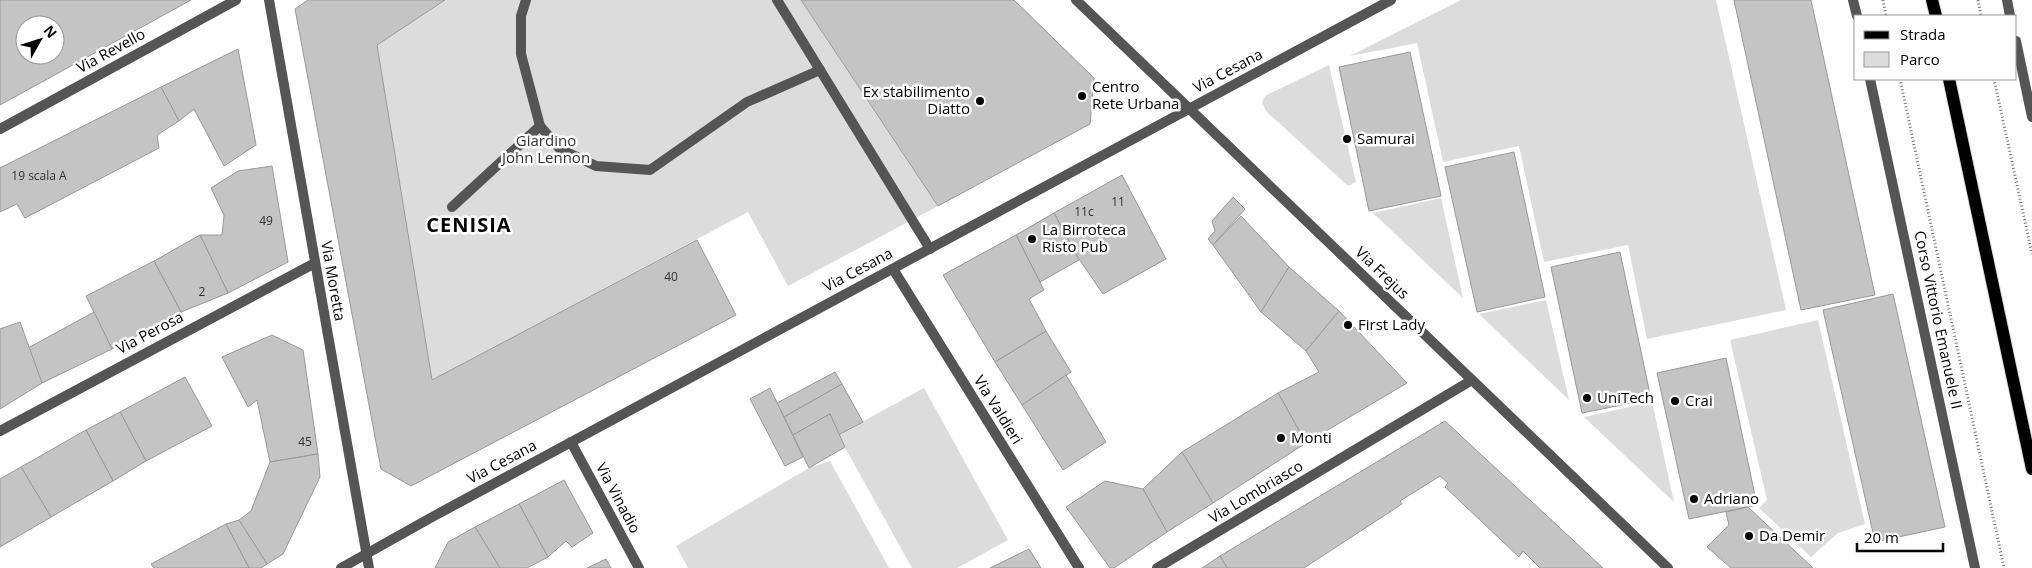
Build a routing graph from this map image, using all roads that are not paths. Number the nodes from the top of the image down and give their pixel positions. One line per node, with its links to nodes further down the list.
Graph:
1 (236, 0): 20 (street, Via Revello)
2 (269, 0): 23 (street, Via Moretta)
3 (526, 0): 19 (street)
4 (777, 0): 14 (street)
5 (1076, 0): 17 (street, Via Frejus)
6 (1391, 0): 17 (street, Via Cesana)
7 (1853, 0): 10 (street)
8 (1932, 0): 11 (main road)
9 (2007, 0): 12 (street)
10 (1856, 15)
11 (1936, 15)
12 (2010, 15)
13 (2017, 46): 18 (street)
14 (820, 70): 19 (street); 22 (street)
15 (1870, 80): 36 (street, Corso Vittorio Emanuele II)
16 (1949, 80): 28 (main road)
17 (1189, 109): 22 (street, Via Cesana); 25 (street, Via Frejus)
18 (2032, 117)
19 (540, 126): 21 (street)
20 (0, 129)
21 (452, 207)
22 (930, 249): 24 (street, Via Cesana)
23 (315, 263): 26 (street, Via Perosa); 29 (street, Via Moretta)
24 (892, 269): 27 (street, Via Cesana); 33 (street, Via Valdieri)
25 (1472, 380): 34 (street, Via Lombriasco); 35 (street, Via Frejus)
26 (0, 431)
27 (571, 442): 29 (street, Via Cesana); 32 (street, Via Vinadio)
28 (2032, 469)
29 (366, 554): 30 (street, Via Cesana); 31 (street, Via Moretta)
30 (341, 568)
31 (369, 568)
32 (639, 568)
33 (1078, 568)
34 (1157, 568)
35 (1668, 568)
36 (1975, 568)

